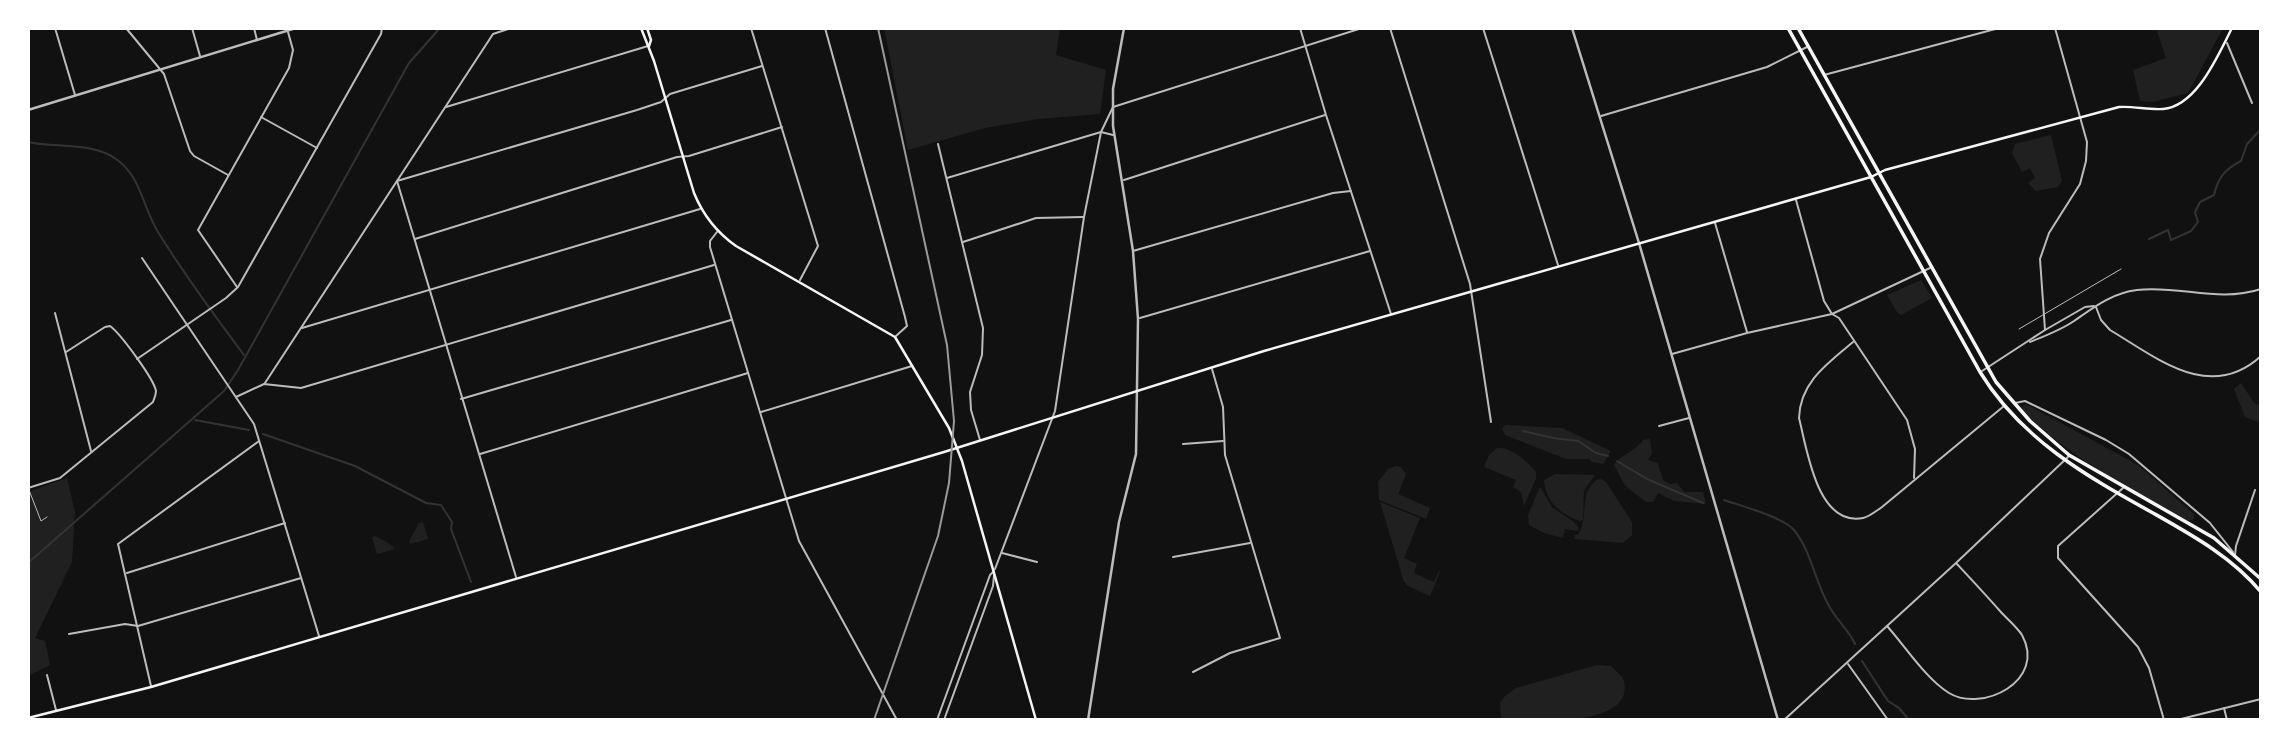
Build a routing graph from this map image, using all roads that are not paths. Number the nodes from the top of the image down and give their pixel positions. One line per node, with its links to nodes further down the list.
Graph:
1 (55, 28): 34 (street)
2 (126, 28): 32 (street)
3 (192, 28): 30 (street)
4 (254, 28): 24 (street)
5 (296, 28): 23 (street)
6 (382, 28): 48 (street)
7 (512, 28): 37 (street)
8 (641, 28): 26 (main road)
9 (648, 28): 26 (main road)
10 (751, 28): 31 (street)
11 (825, 28): 92 (street)
12 (1124, 28): 38 (street)
13 (1300, 28): 28 (street)
14 (1362, 28): 28 (street)
15 (1390, 28): 77 (street)
16 (1483, 28): 69 (street)
17 (1572, 28): 41 (street)
18 (1788, 28): 29 (highway)
19 (1798, 28): 27 (highway)
20 (1998, 28): 33 (street)
21 (2055, 28): 42 (street)
22 (2232, 28): 25 (main road)
23 (287, 31): 24 (street); 43 (street)
24 (257, 40): 30 (street)
25 (2225, 40): 36 (street); 42 (main road)
26 (649, 46): 35 (main road); 37 (street)
27 (1808, 46): 29 (street); 33 (highway)
28 (1307, 47): 38 (street); 40 (street)
29 (1801, 51): 41 (street); 52 (highway)
30 (201, 57): 32 (street)
31 (762, 65): 35 (street); 44 (street)
32 (161, 68): 34 (street); 51 (street)
33 (1824, 75): 50 (highway)
34 (75, 96): 39 (street)
35 (666, 98): 49 (main road); 54 (street)
36 (2252, 103)
37 (445, 107): 54 (street)
38 (1113, 107): 45 (street); 46 (street)
39 (28, 110)
40 (1326, 115): 55 (street); 56 (street)
41 (1600, 116): 64 (street)
42 (2082, 116): 50 (main road); 81 (street)
43 (261, 117): 48 (street); 51 (street)
44 (782, 127): 49 (street); 73 (street)
45 (1101, 132): 46 (street); 53 (street); 59 (street)
46 (1114, 136): 55 (street)
47 (938, 144): 53 (street)
48 (318, 148): 74 (street)
49 (682, 156): 58 (main road); 62 (street)
50 (1878, 174): 52 (main road); 70 (highway)
51 (228, 175): 74 (street)
52 (1871, 177): 57 (main road); 72 (highway)
53 (947, 178): 63 (street)
54 (397, 181): 62 (street); 88 (street)
55 (1121, 181): 65 (street)
56 (1352, 190): 65 (street); 66 (street)
57 (1796, 199): 60 (main road); 80 (street)
58 (700, 209): 61 (main road); 76 (street)
59 (1084, 217): 63 (street); 133 (street)
60 (1715, 222): 64 (main road); 91 (street)
61 (718, 232): 68 (street); 73 (main road)
62 (414, 239): 76 (street)
63 (961, 243): 116 (street)
64 (1639, 243): 69 (main road); 97 (street)
65 (1133, 251): 84 (street)
66 (1371, 251): 82 (street); 84 (street)
67 (142, 258): 86 (street)
68 (715, 265): 83 (street); 95 (street)
69 (1558, 267): 77 (main road)
70 (1931, 267): 72 (street); 101 (highway)
71 (2121, 269): 81 (lane)
72 (1923, 271): 80 (street); 103 (highway)
73 (800, 281): 92 (main road)
74 (237, 287): 86 (street)
75 (2261, 289): 78 (street)
76 (430, 290): 88 (street); 95 (street)
77 (1471, 291): 82 (main road); 113 (street)
78 (2095, 306): 85 (street); 87 (street); 98 (street)
79 (55, 313): 96 (street)
80 (1832, 314): 91 (street); 93 (street)
81 (2044, 314): 89 (lane); 90 (street)
82 (1391, 315): 102 (main road)
83 (732, 319): 104 (street); 108 (street)
84 (1138, 319): 106 (street)
85 (2060, 322): 87 (street); 90 (street)
86 (186, 324): 99 (street); 107 (street)
87 (2063, 327): 94 (street)
88 (300, 328): 105 (street)
89 (2019, 329)
90 (2045, 330): 94 (street)
91 (1747, 333): 97 (street)
92 (895, 337): 100 (main road)
93 (1853, 342): 124 (street); 124 (street)
94 (2030, 342): 101 (street)
95 (446, 346): 105 (street); 108 (street)
96 (66, 352): 99 (street); 120 (street)
97 (1672, 354): 112 (street)
98 (2261, 356)
99 (137, 359): 120 (street)
100 (913, 365): 111 (street); 119 (main road)
101 (1987, 367): 103 (street); 109 (highway)
102 (1212, 368): 106 (main road); 117 (street)
103 (1980, 372): 110 (highway)
104 (748, 373): 111 (street); 121 (street)
105 (264, 384): 107 (street)
106 (1137, 392): 116 (main road); 160 (street)
107 (236, 397): 115 (street)
108 (461, 399): 121 (street)
109 (2013, 403): 122 (highway); 134 (street)
110 (2004, 405): 123 (highway); 124 (street)
111 (761, 412): 129 (street)
112 (1690, 418): 114 (street); 161 (street)
113 (1491, 422)
114 (1659, 426)
115 (260, 440): 131 (street); 139 (street)
116 (981, 441): 119 (main road)
117 (1223, 441): 118 (street); 132 (street)
118 (1183, 444)
119 (958, 448): 129 (main road); 138 (main road)
120 (92, 452): 125 (street)
121 (479, 454): 141 (street)
122 (2069, 455): 123 (street); 126 (highway)
123 (2065, 461): 128 (highway); 137 (street)
124 (1914, 479)
125 (28, 487): 130 (lane)
126 (2123, 487): 128 (street); 134 (highway)
127 (2255, 490): 134 (street)
128 (2117, 493): 143 (highway); 164 (street)
129 (786, 498): 141 (main road); 156 (street)
130 (47, 517)
131 (286, 523): 139 (street); 140 (street)
132 (1251, 542): 135 (street); 149 (street)
133 (1001, 553): 136 (street); 138 (street)
134 (2235, 556): 142 (highway)
135 (1173, 557)
136 (1037, 562)
137 (1956, 563): 145 (street); 145 (street)
138 (994, 570): 157 (street); 158 (street); 159 (main road)
139 (127, 573): 144 (street)
140 (302, 578): 144 (street); 147 (street)
141 (516, 578): 147 (main road)
142 (2261, 579)
143 (2261, 592)
144 (138, 625): 146 (street); 151 (street)
145 (1887, 626): 148 (street)
146 (69, 634)
147 (320, 637): 151 (main road)
148 (1846, 663): 162 (street); 163 (street)
149 (1193, 672)
150 (47, 675): 154 (street)
151 (151, 687): 154 (main road)
152 (2261, 699): 153 (street)
153 (2224, 707): 165 (street); 166 (street)
154 (56, 711): 155 (main road)
155 (28, 718)
156 (897, 720)
157 (937, 720)
158 (944, 720)
159 (1036, 720)
160 (1088, 720)
161 (1778, 720)
162 (1784, 720)
163 (1888, 720)
164 (2164, 720)
165 (2177, 720)
166 (2227, 720)

